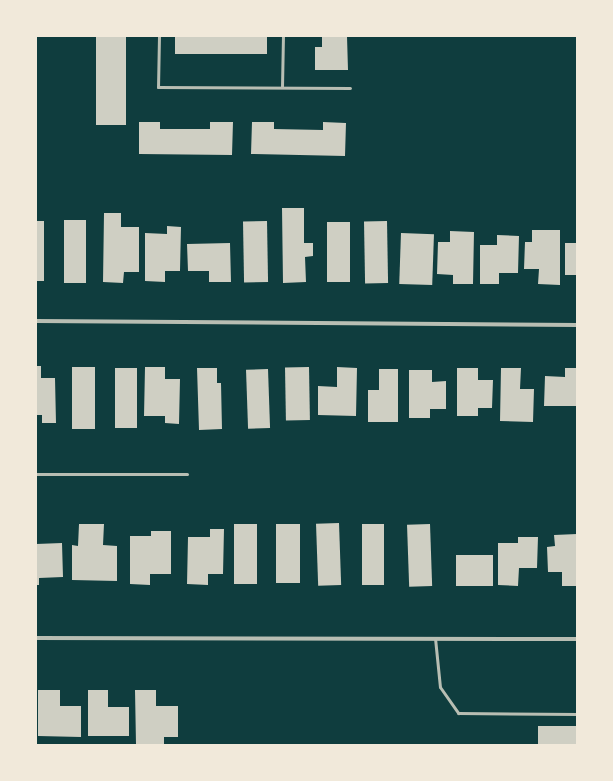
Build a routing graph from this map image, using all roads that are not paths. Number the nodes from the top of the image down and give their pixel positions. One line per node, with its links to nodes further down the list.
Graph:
1 (159, 36): 3 (lane)
2 (283, 36): 3 (lane)
3 (282, 87): 4 (lane)
4 (350, 88)
5 (36, 321): 6 (street)
6 (577, 325)
7 (36, 474): 8 (lane)
8 (188, 474)
9 (36, 638): 10 (street)
10 (435, 638): 11 (street); 12 (lane)
11 (577, 638)
12 (577, 714)

